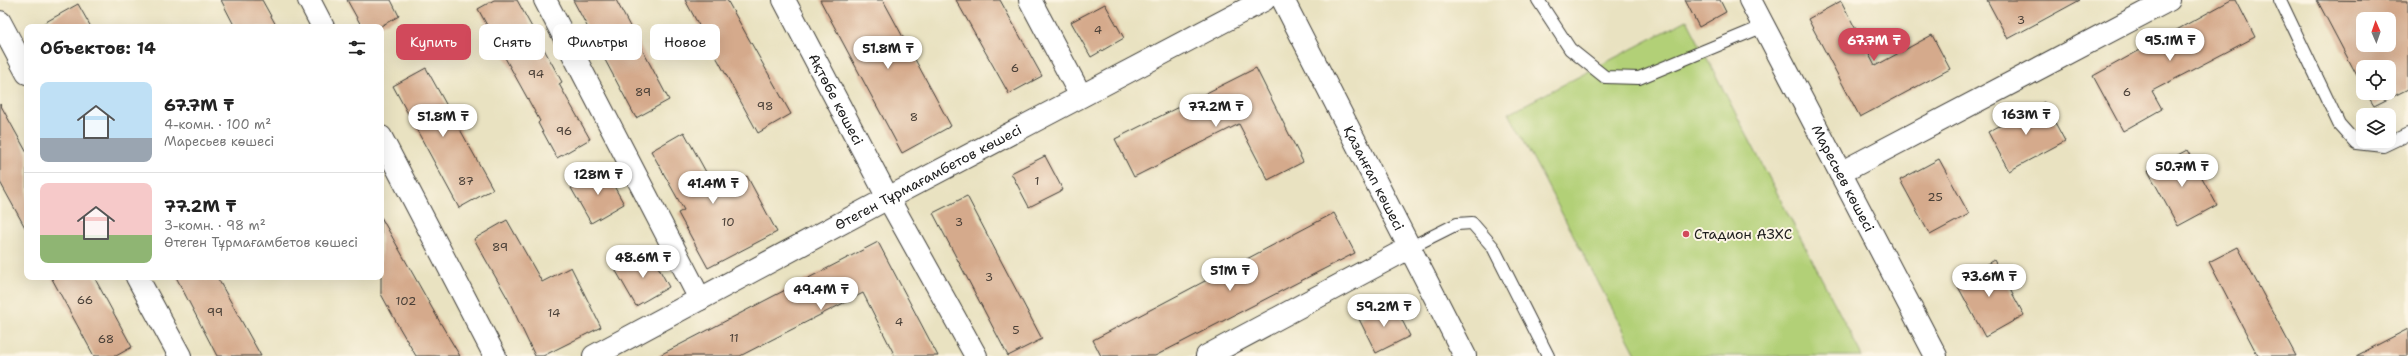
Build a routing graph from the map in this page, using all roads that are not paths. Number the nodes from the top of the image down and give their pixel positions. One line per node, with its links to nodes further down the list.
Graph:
1 (309, 0): 12 (street)
2 (545, 0): 22 (street)
3 (784, 0): 19 (street, Ақтөбе көшесі)
4 (1030, 0): 15 (street)
5 (1264, 0): 15 (street, Өтеген Тұрмағамбетов көшесі)
6 (1283, 0): 20 (street, Қазанғап көшесі)
7 (1538, 0): 13 (lane)
8 (1750, 0): 13 (street, Маресьев көшесі)
9 (2170, 0): 18 (street)
10 (2280, 0): 16 (lane)
11 (0, 22): 14 (street)
12 (321, 24)
13 (1764, 26): 18 (street, Маресьев көшесі)
14 (24, 67)
15 (1081, 96): 19 (street, Өтеген Тұрмағамбетов көшесі)
16 (2408, 134)
17 (384, 144): 24 (street)
18 (1840, 173): 30 (street, Маресьев көшесі)
19 (888, 198): 22 (street, Өтеген Тұрмағамбетов көшесі); 26 (street, Ақтөбе көшесі)
20 (1409, 248): 27 (street); 28 (street, Қазанғап көшесі); 29 (lane)
21 (139, 280): 23 (street)
22 (700, 299): 25 (street, Өтеген Тұрмағамбетов көшесі)
23 (180, 356)
24 (495, 356)
25 (594, 356)
26 (976, 356)
27 (1207, 356)
28 (1465, 356)
29 (1548, 356)
30 (1936, 356)

